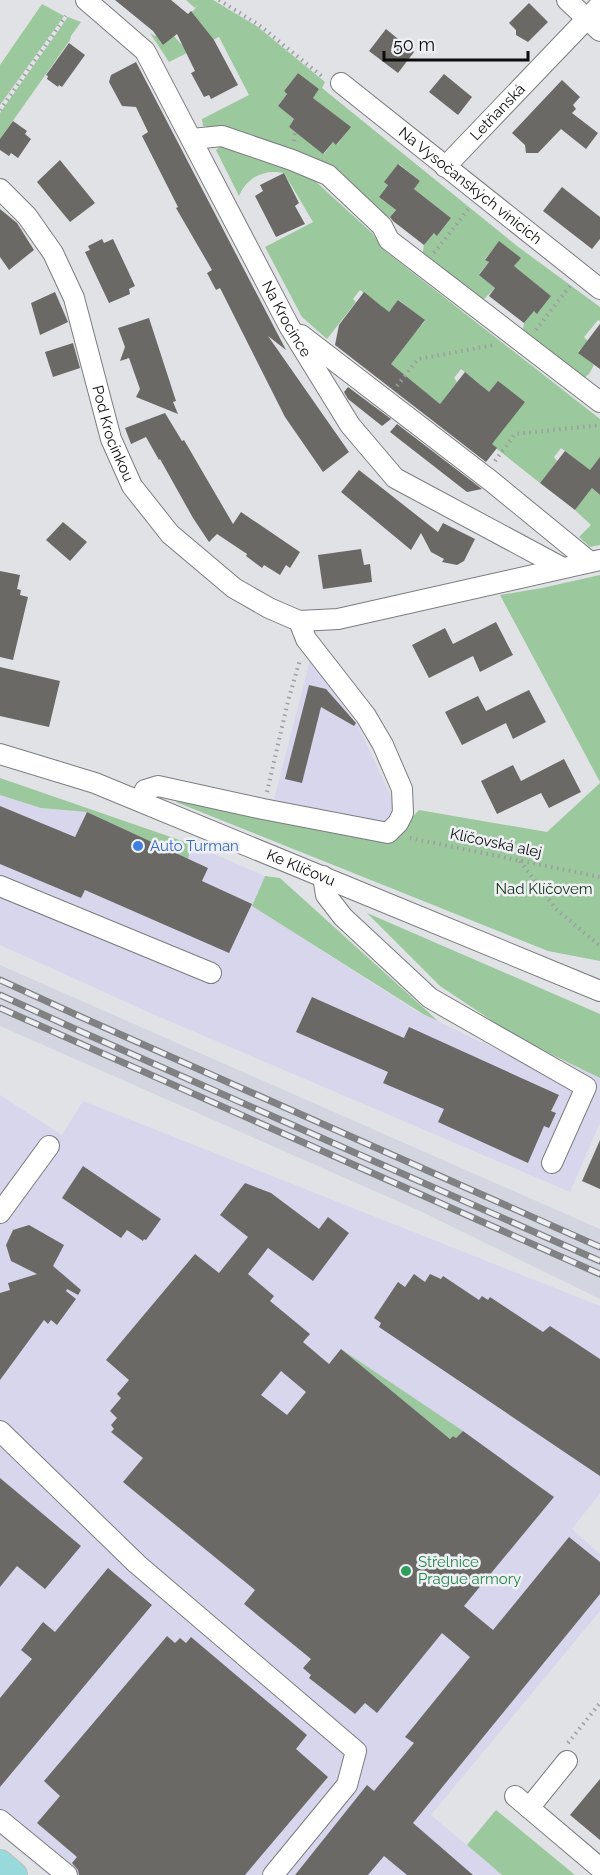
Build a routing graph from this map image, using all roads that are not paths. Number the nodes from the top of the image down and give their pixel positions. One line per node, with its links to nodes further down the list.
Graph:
1 (86, 0): 5 (street, Na Krocínce)
2 (567, 0): 3 (street)
3 (596, 19): 6 (street, Letňanská)
4 (341, 83): 6 (street, Na Vysočanských vinicích)
5 (192, 139): 9 (street, Na Krocínce); 10 (street)
6 (445, 167): 8 (street, Na Vysočanských vinicích)
7 (0, 189): 13 (street, Pod Krocínkou)
8 (600, 289)
9 (289, 326): 11 (street); 12 (street, Na Krocínce)
10 (600, 402)
11 (595, 561): 12 (street, Pod Krocínkou)
12 (561, 567): 13 (street, Pod Krocínkou)
13 (303, 630): 15 (street, Pod Krocínkou)
14 (0, 754): 15 (street, Ke Klíčovu)
15 (140, 801): 16 (street, Ke Klíčovu)
16 (323, 876): 19 (street, Ke Klíčovu); 21 (street)
17 (0, 886): 18 (street)
18 (211, 973)
19 (600, 991)
20 (49, 1146): 22 (street)
21 (552, 1163)
22 (0, 1213)
23 (0, 1431): 30 (street)
24 (567, 1761): 27 (street)
25 (0, 1820): 29 (street)
26 (0, 1863): 28 (main road)
27 (600, 1868)
28 (14, 1875)
29 (67, 1875)
30 (273, 1875)

